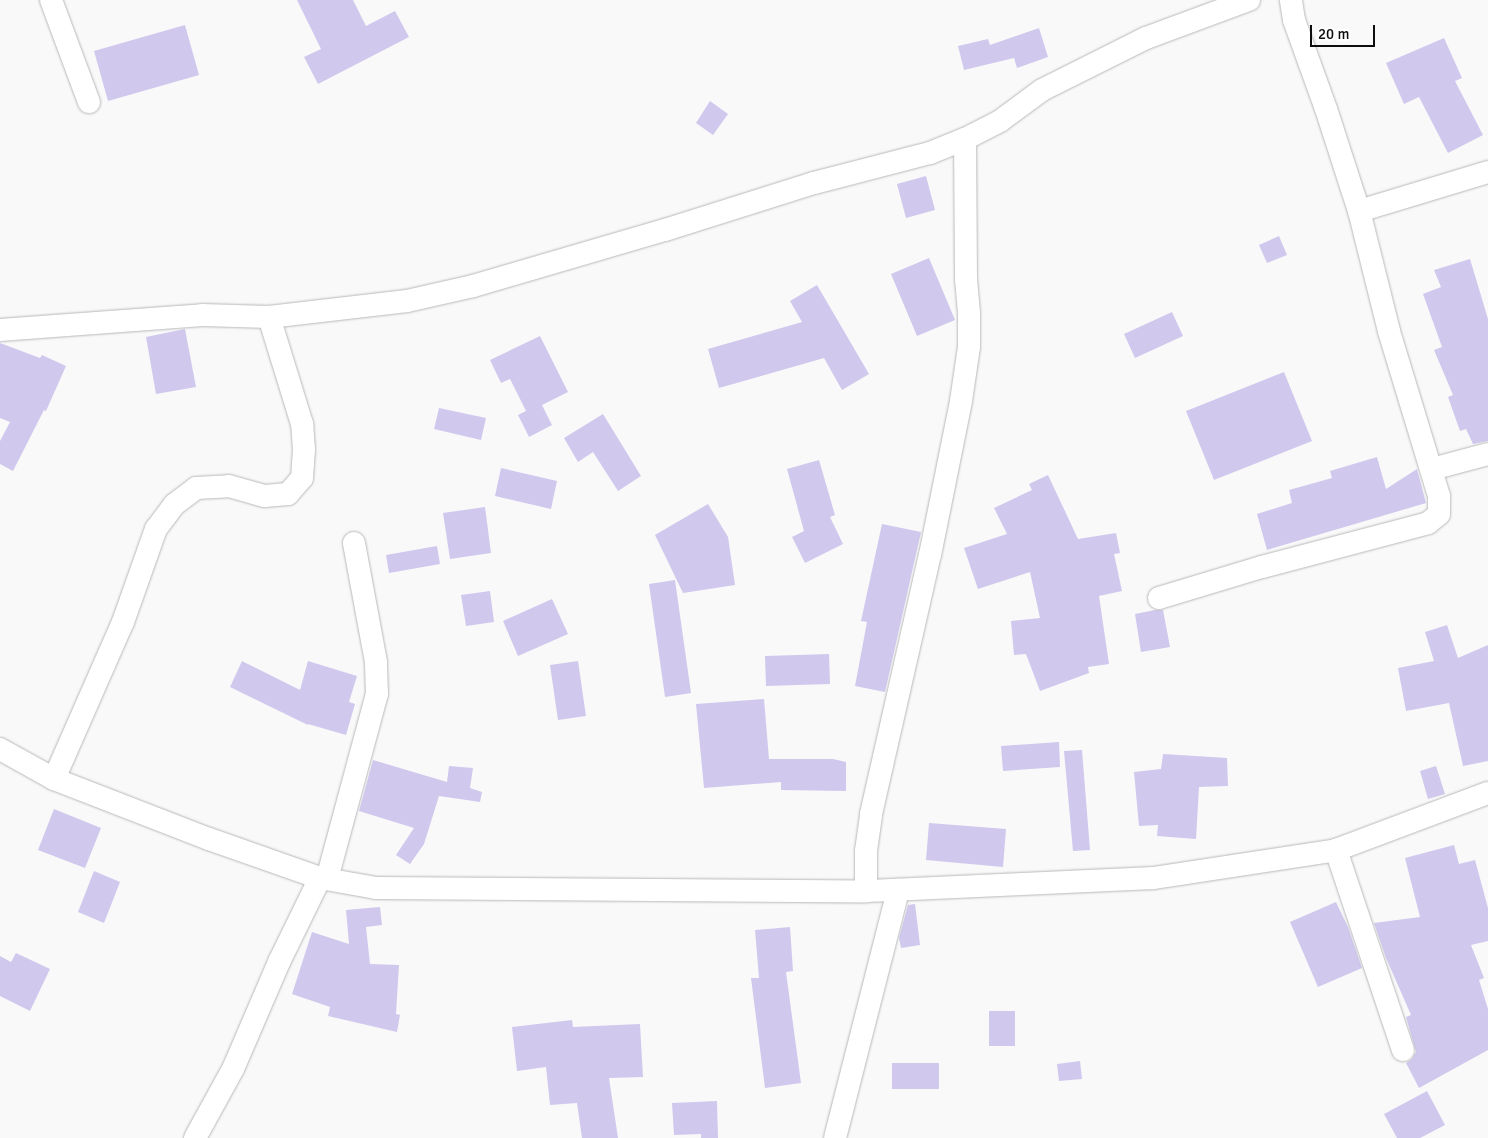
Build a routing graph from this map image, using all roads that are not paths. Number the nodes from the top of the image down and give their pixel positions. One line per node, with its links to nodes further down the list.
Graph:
1 (51, 0): 4 (street)
2 (1249, 0): 5 (street)
3 (1291, 0): 7 (street)
4 (89, 102)
5 (965, 139): 8 (street); 20 (street)
6 (1488, 172): 7 (street)
7 (1359, 211): 11 (street)
8 (269, 317): 9 (street); 15 (street)
9 (0, 330)
10 (1488, 454): 11 (street)
11 (1432, 469): 13 (street)
12 (354, 543): 18 (street)
13 (1159, 598)
14 (0, 749): 15 (street)
15 (54, 779): 18 (street)
16 (1488, 793): 17 (street)
17 (1336, 850): 19 (street); 21 (street)
18 (323, 878): 20 (street); 22 (street)
19 (898, 890): 20 (street); 23 (street)
20 (866, 892)
21 (1403, 1050)
22 (195, 1138)
23 (835, 1138)

